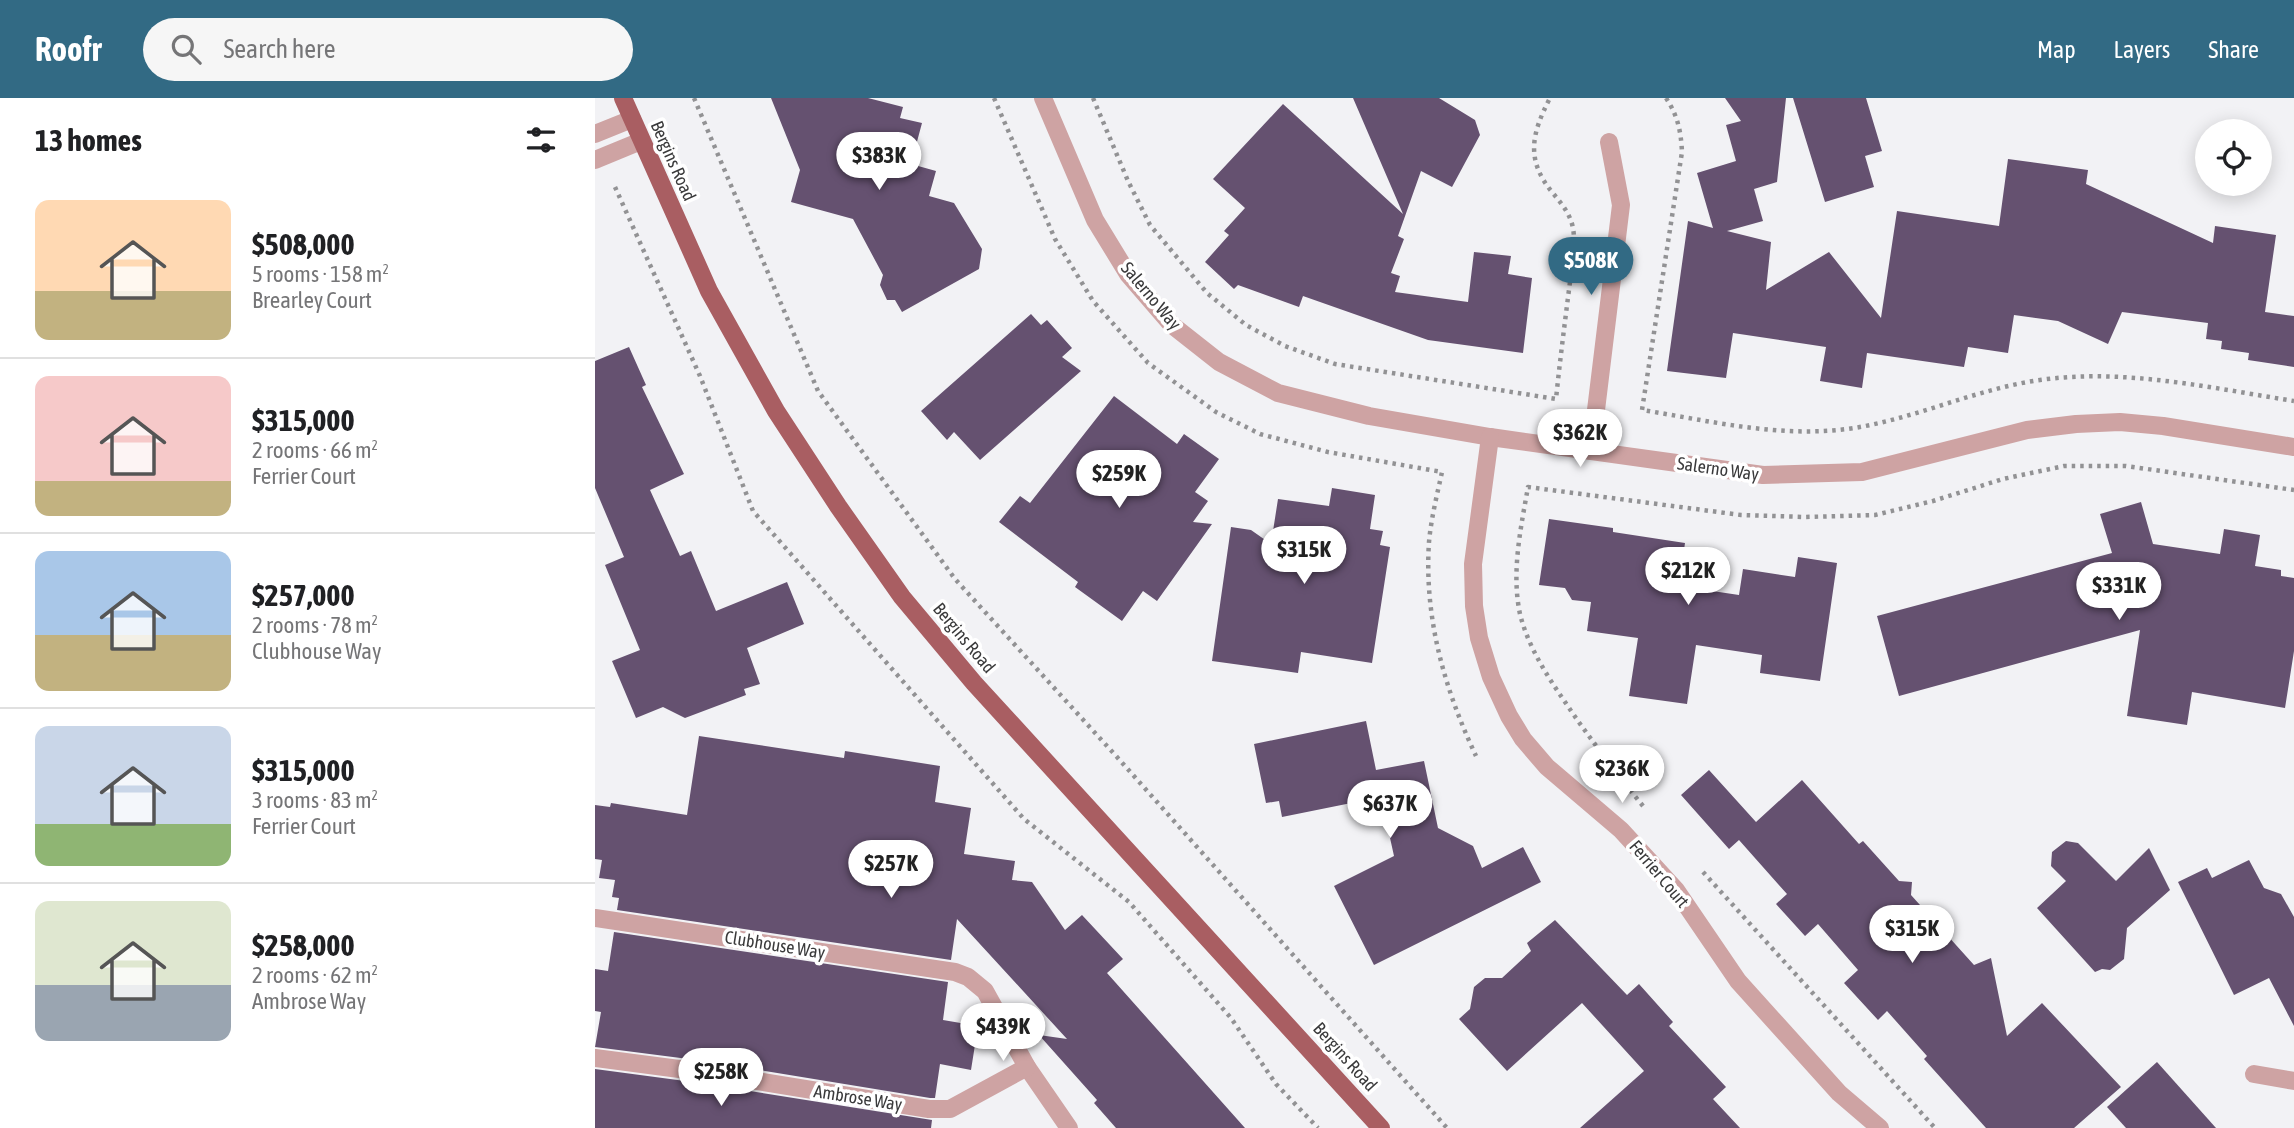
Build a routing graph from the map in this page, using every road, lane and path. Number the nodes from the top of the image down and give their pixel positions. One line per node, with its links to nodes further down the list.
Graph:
1 (623, 98): 7 (main road, Bergins Road)
2 (694, 98): 28 (path)
3 (1043, 98): 13 (street, Salerno Way)
4 (1093, 98): 5 (path)
5 (1550, 98)
6 (1667, 98): 12 (path)
7 (632, 119): 8 (street); 9 (main road, Bergins Road)
8 (595, 134)
9 (641, 141): 11 (street); 27 (main road, Bergins Road)
10 (1609, 142): 15 (street)
11 (595, 160)
12 (2294, 401)
13 (1490, 437): 15 (street, Salerno Way); 29 (street, Ferrier Court)
14 (2294, 447): 15 (street, Salerno Way)
15 (1591, 451)
16 (1441, 472): 18 (path)
17 (1528, 486): 19 (path)
18 (1475, 756)
19 (1651, 815)
20 (1697, 865): 30 (path)
21 (595, 918): 23 (street, Clubhouse Way)
22 (595, 1058): 23 (street, Ambrose Way)
23 (1027, 1067): 26 (street)
24 (2254, 1074): 25 (street)
25 (2294, 1081)
26 (1069, 1128)
27 (1381, 1128)
28 (1447, 1128)
29 (1880, 1128)
30 (1935, 1128)

